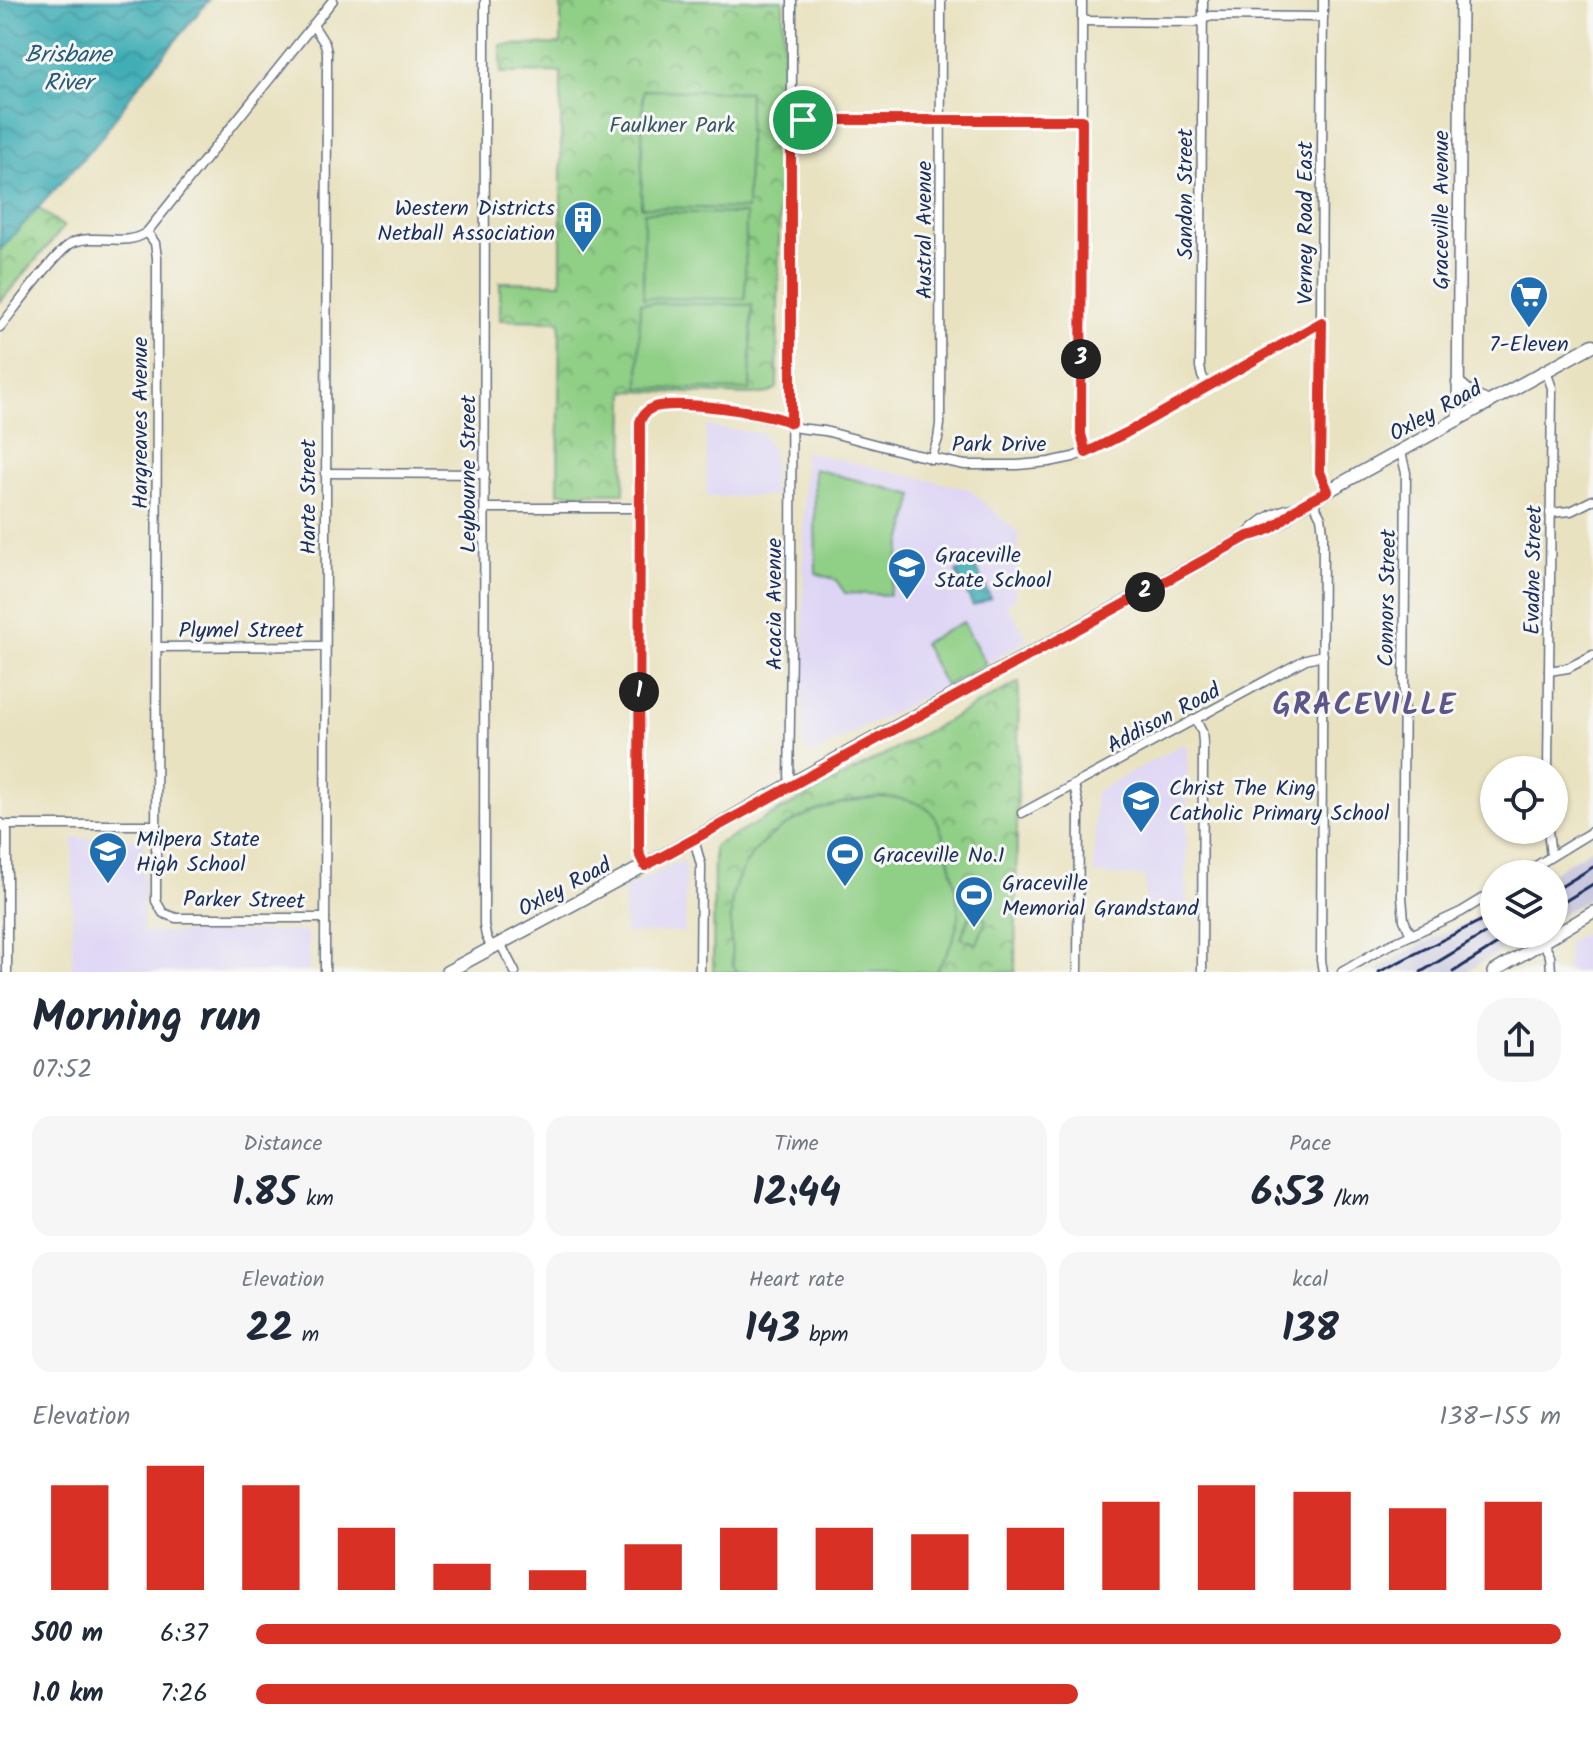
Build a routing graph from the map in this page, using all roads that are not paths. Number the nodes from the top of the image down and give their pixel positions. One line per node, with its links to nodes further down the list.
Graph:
1 (333, 0): 12 (street)
2 (485, 0): 30 (street, Leybourne Street)
3 (792, 0): 13 (street, Acacia Avenue)
4 (941, 0): 14 (street, Austral Avenue)
5 (1082, 0): 11 (street)
6 (1203, 0): 10 (street, Sandon Street)
7 (1323, 0): 9 (street, Verney Road East)
8 (1461, 0): 21 (main road, Graceville Avenue)
9 (1323, 17): 10 (street); 17 (street, Verney Road East)
10 (1203, 19): 11 (street); 22 (street, Sandon Street)
11 (1082, 21): 15 (street)
12 (313, 25): 16 (street); 29 (street, Harte Street)
13 (791, 120): 14 (street); 25 (street, Acacia Avenue)
14 (941, 120): 15 (street); 28 (street, Austral Avenue)
15 (1082, 120): 27 (street)
16 (147, 232): 18 (street); 38 (street, Hargreaves Avenue)
17 (1322, 322): 22 (street, Park Drive); 31 (street, Verney Road East)
18 (0, 327)
19 (1593, 345): 20 (main road, Oxley Road)
20 (1546, 371): 23 (main road, Oxley Road); 36 (street, Evadne Street)
21 (1458, 383): 23 (main road); 24 (main road, Graceville Avenue)
22 (1208, 387): 27 (street, Park Drive)
23 (1489, 403): 24 (main road, Oxley Road)
24 (1458, 420): 26 (main road, Oxley Road)
25 (791, 423): 28 (street, Park Drive); 35 (street, Park Drive); 44 (street, Acacia Avenue)
26 (1401, 452): 31 (main road, Oxley Road); 60 (street, Connors Street)
27 (1086, 453): 28 (street, Park Drive)
28 (931, 459)
29 (325, 473): 30 (street); 37 (street, Harte Street)
30 (485, 474): 34 (street, Leybourne Street)
31 (1328, 491): 32 (main road, Oxley Road)
32 (1312, 500): 39 (street); 44 (main road, Oxley Road)
33 (1593, 500): 36 (street)
34 (485, 508): 35 (street); 61 (street, Leybourne Street)
35 (639, 508): 54 (street)
36 (1550, 513): 41 (street, Evadne Street)
37 (325, 646): 38 (street, Plymel Street); 58 (street, Harte Street)
38 (157, 647): 48 (street, Hargreaves Avenue)
39 (1323, 655): 42 (street, Addison Road); 71 (street)
40 (1593, 655): 41 (street)
41 (1549, 671): 43 (street, Evadne Street)
42 (1196, 720): 45 (street, Addison Road); 70 (street)
43 (1548, 756)
44 (789, 785): 50 (main road, Oxley Road)
45 (1074, 785): 46 (street, Addison Road); 69 (street)
46 (1022, 813)
47 (1, 824): 48 (street); 64 (street)
48 (156, 825): 57 (street, Hargreaves Avenue)
49 (1593, 831): 52 (street)
50 (694, 839): 54 (main road, Oxley Road); 68 (street)
51 (1550, 844): 52 (street)
52 (1551, 856): 53 (street)
53 (1545, 860)
54 (645, 866): 61 (main road, Oxley Road)
55 (1480, 900): 60 (street)
56 (1593, 912): 59 (main road)
57 (163, 913): 58 (street, Parker Street)
58 (325, 918): 65 (street, Harte Street)
59 (1568, 927)
60 (1411, 935): 72 (street)
61 (496, 945): 66 (main road, Oxley Road); 67 (street, Leybourne Street)
62 (1533, 948): 73 (main road)
63 (1546, 948): 74 (street)
64 (7, 972)
65 (325, 972)
66 (447, 972)
67 (515, 972)
68 (700, 972)
69 (1078, 972)
70 (1202, 972)
71 (1323, 972)
72 (1342, 972)
73 (1493, 972)
74 (1551, 972)

